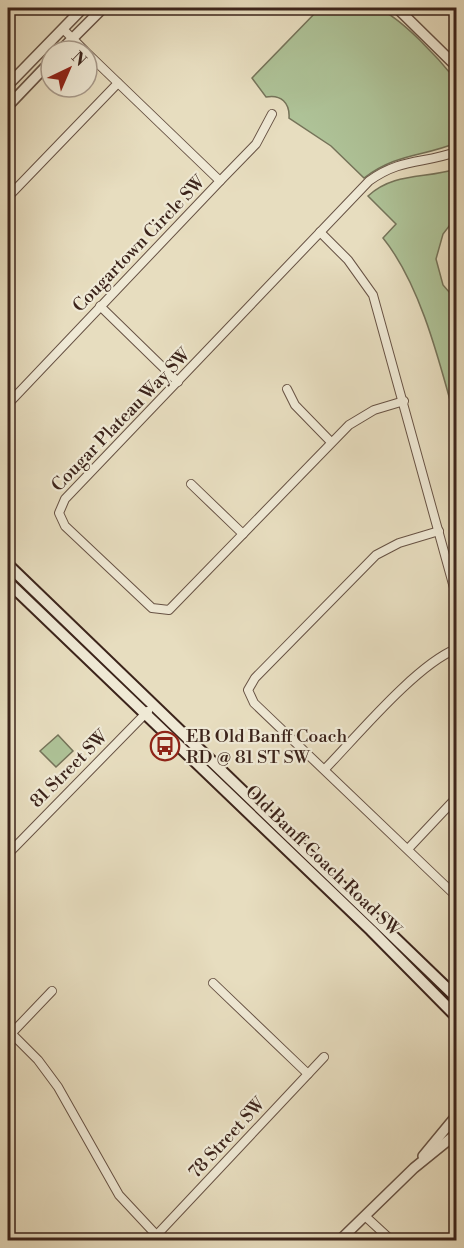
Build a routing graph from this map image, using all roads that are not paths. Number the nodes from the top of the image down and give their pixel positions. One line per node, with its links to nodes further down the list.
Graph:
1 (84, 8): 4 (street)
2 (103, 8): 5 (street)
3 (397, 8): 7 (street)
4 (63, 29): 5 (street, Cougartown Circle SW); 10 (street)
5 (72, 39)
6 (99, 65): 9 (street, Cougartown Circle SW)
7 (456, 66)
8 (39, 74): 11 (street)
9 (118, 83): 14 (street, Cougartown Circle SW); 15 (street)
10 (8, 85)
11 (8, 106)
12 (272, 114): 14 (street)
13 (456, 152): 16 (street, Cougar Plateau Way SW)
14 (220, 181): 17 (street, Cougartown Circle SW)
15 (8, 197)
16 (320, 232): 18 (street, Cougar Plateau Way SW); 20 (street)
17 (100, 306): 18 (street); 21 (street, Cougartown Circle SW)
18 (178, 382): 25 (street, Cougar Plateau Way SW)
19 (287, 388): 22 (street)
20 (404, 400): 22 (street, Cougar Plateau Way SW); 24 (street)
21 (8, 404)
22 (331, 442): 25 (street, Cougar Plateau Way SW)
23 (191, 484): 25 (street)
24 (439, 531): 28 (street); 31 (street)
25 (243, 534)
26 (8, 565): 30 (main road, Old Banff Coach Road SW)
27 (8, 582): 30 (main road, Old Banff Coach Road SW)
28 (456, 595)
29 (456, 649): 31 (street)
30 (150, 709): 34 (street, 81 Street SW); 38 (main road, Old Banff Coach Road SW); 39 (main road, Old Banff Coach Road SW)
31 (325, 769): 33 (street)
32 (456, 798): 33 (street)
33 (408, 849): 35 (street)
34 (8, 854)
35 (456, 897)
36 (213, 983): 42 (street)
37 (52, 991): 40 (street)
38 (456, 997)
39 (456, 1016)
40 (9, 1034): 47 (street)
41 (324, 1057): 42 (street, 78 Street SW)
42 (308, 1074): 47 (street, 78 Street SW)
43 (456, 1116): 45 (street)
44 (456, 1134): 45 (street)
45 (414, 1168): 46 (street)
46 (365, 1216): 48 (street); 49 (street)
47 (156, 1239)
48 (340, 1240)
49 (391, 1240)

